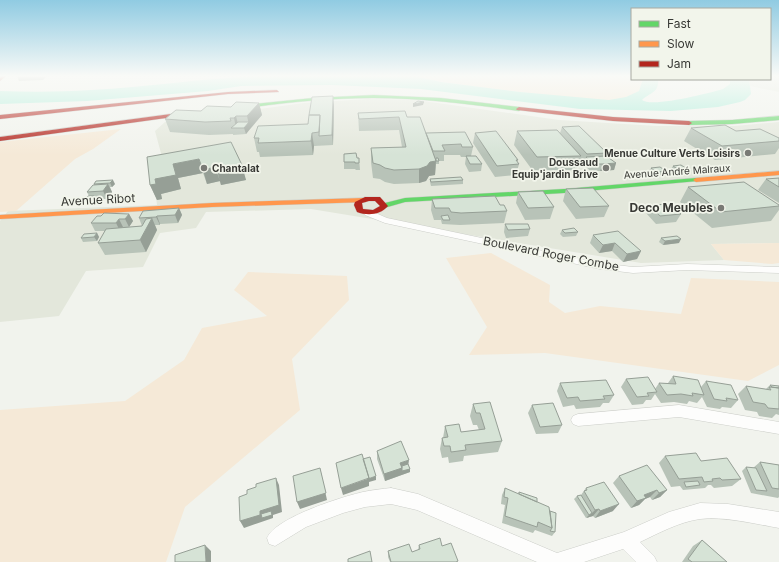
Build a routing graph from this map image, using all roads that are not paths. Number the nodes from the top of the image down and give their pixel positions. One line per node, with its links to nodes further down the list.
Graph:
1 (143, 102): 8 (main road)
2 (278, 102): 5 (main road)
3 (465, 102): 9 (main road)
4 (479, 102): 7 (main road)
5 (220, 110)
6 (206, 112): 10 (main road)
7 (779, 114)
8 (0, 117)
9 (779, 118)
10 (0, 139)
11 (779, 173): 13 (main road, Avenue André Malraux)
12 (363, 200): 13 (main road, Avenue Ribot); 14 (main road, Avenue Ribot); 15 (main road)
13 (381, 205): 15 (main road); 17 (street, Boulevard Roger Combe)
14 (197, 207): 15 (main road, Avenue Ribot); 16 (main road, Avenue Ribot)
15 (364, 211): 17 (street, Boulevard Roger Combe)
16 (0, 217)
17 (398, 222): 18 (street, Boulevard Roger Combe)
18 (779, 270)
19 (578, 420): 20 (street)
20 (779, 428)
21 (779, 520): 23 (street)
22 (275, 538): 24 (street)
23 (626, 540): 24 (street); 25 (street)
24 (557, 562)
25 (648, 562)

